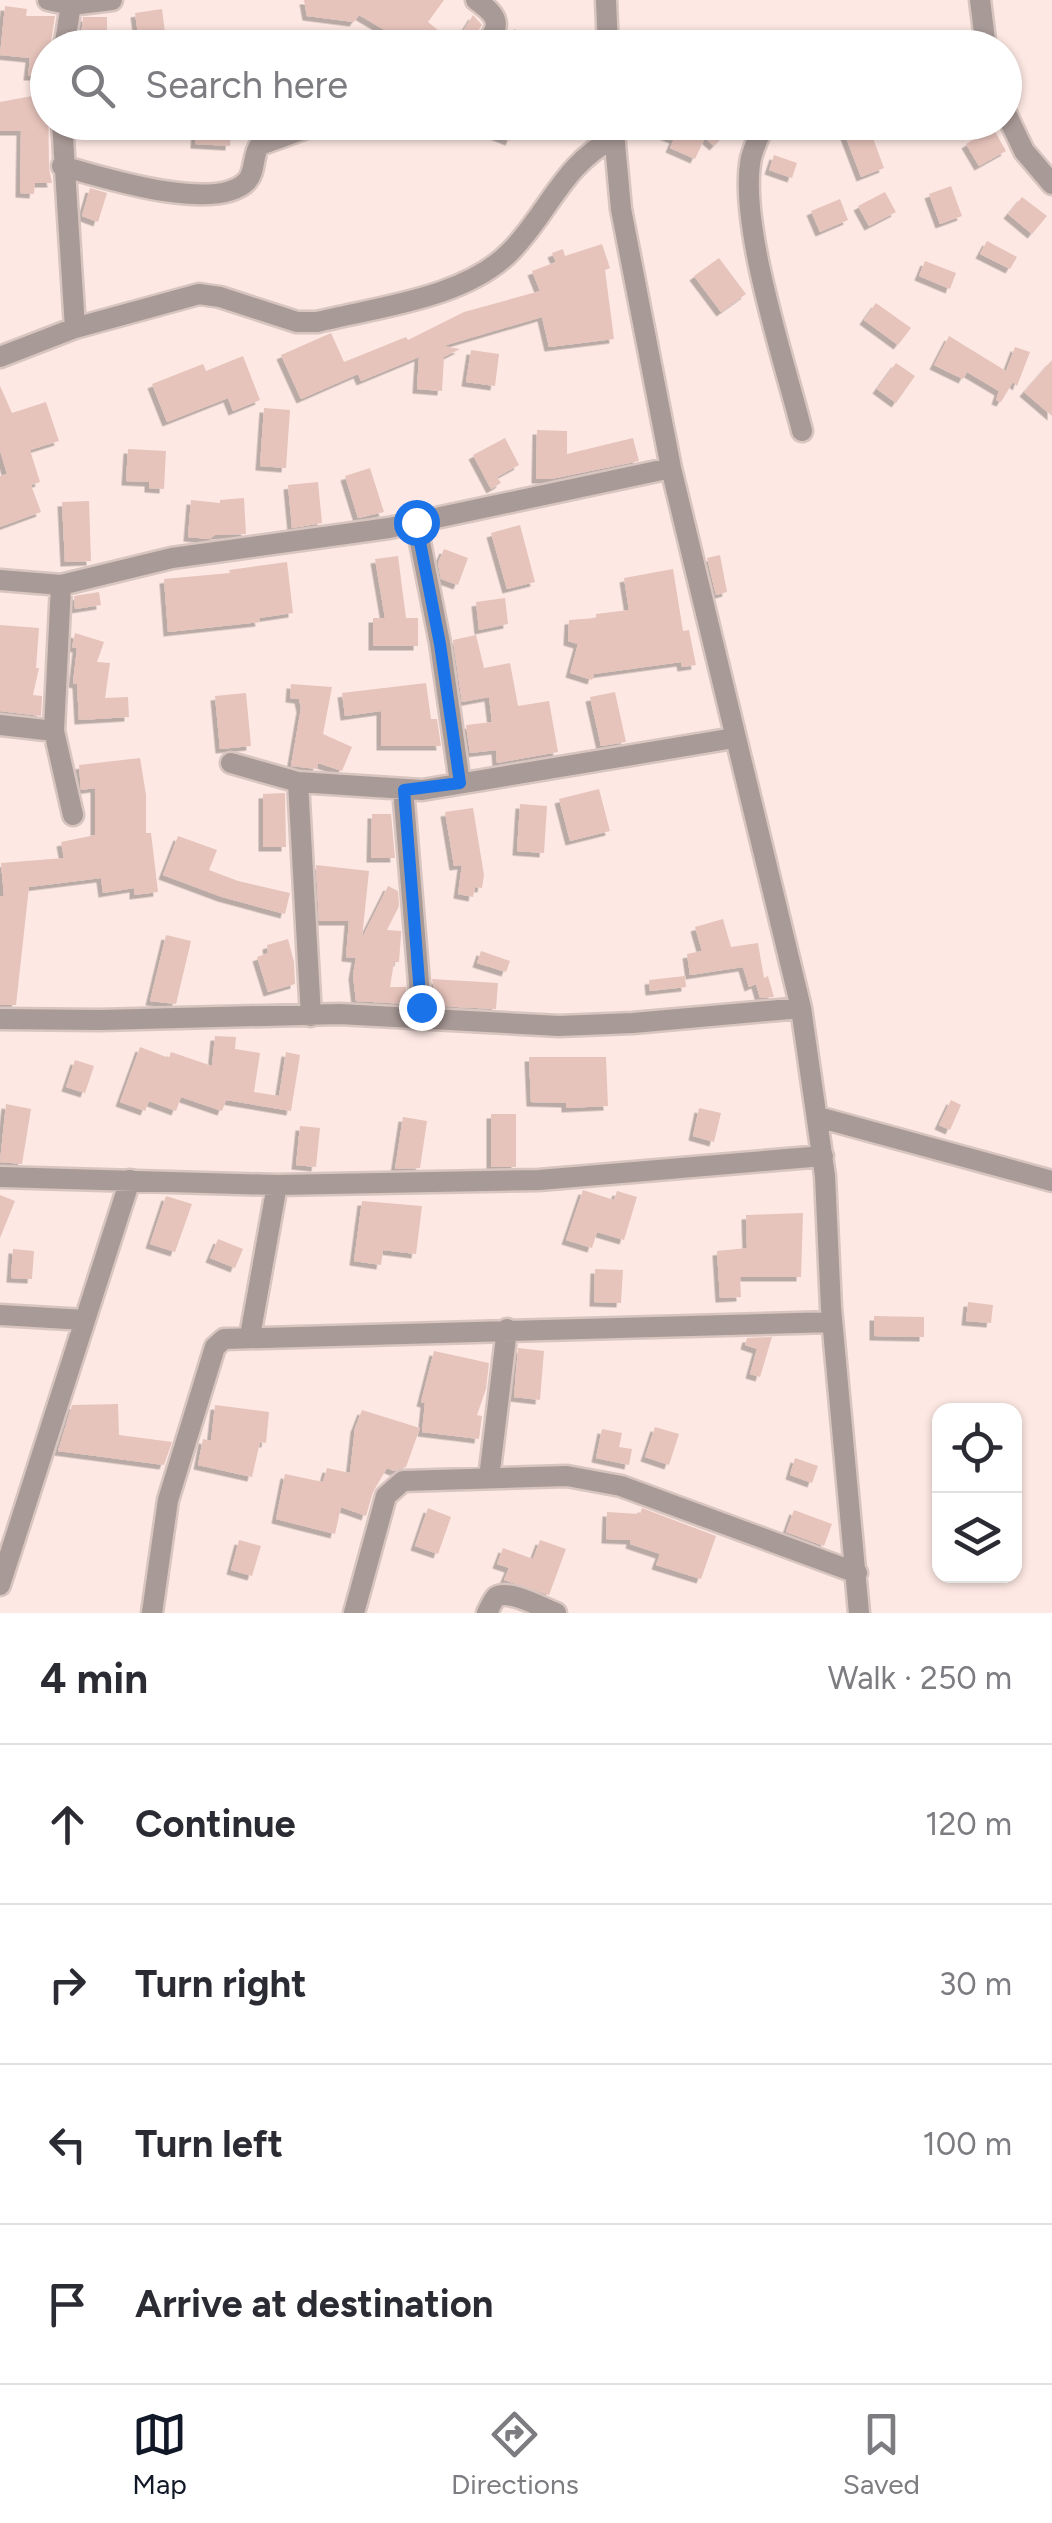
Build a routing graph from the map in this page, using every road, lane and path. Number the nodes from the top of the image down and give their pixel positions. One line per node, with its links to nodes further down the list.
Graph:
1 (48, 0): 6 (street)
2 (112, 0): 6 (street)
3 (476, 0): 8 (street)
4 (606, 0): 9 (street)
5 (980, 0): 10 (street)
6 (71, 5): 7 (street)
7 (67, 30)
8 (491, 30)
9 (607, 30)
10 (984, 30)
11 (62, 140): 17 (street)
12 (271, 140): 17 (street)
13 (602, 140): 19 (street)
14 (614, 140): 22 (street)
15 (759, 140): 21 (street)
16 (1019, 140): 18 (street)
17 (62, 166): 19 (street)
18 (1052, 184)
19 (75, 328): 20 (street)
20 (0, 356)
21 (802, 430)
22 (671, 468): 23 (street); 28 (street)
23 (416, 522): 25 (street); 31 (street)
24 (0, 580): 25 (street)
25 (60, 585): 27 (street)
26 (0, 725): 27 (street)
27 (54, 731): 33 (street)
28 (734, 738): 31 (street); 34 (street)
29 (231, 763): 30 (street)
30 (298, 782): 32 (street); 35 (street)
31 (460, 783): 32 (street)
32 (404, 790): 37 (street)
33 (73, 815)
34 (801, 1008): 37 (street); 38 (street)
35 (311, 1016): 36 (street); 37 (street)
36 (0, 1018)
37 (429, 1020)
38 (818, 1117): 39 (street); 42 (street)
39 (823, 1156): 43 (street); 46 (street)
40 (0, 1177): 41 (street)
41 (130, 1180): 43 (street); 45 (street)
42 (1052, 1182)
43 (278, 1185): 48 (street)
44 (0, 1315): 45 (street)
45 (85, 1320): 51 (street)
46 (832, 1322): 47 (street); 50 (street)
47 (507, 1330): 48 (street); 49 (street)
48 (250, 1336): 53 (street)
49 (488, 1478): 50 (street); 54 (street)
50 (856, 1573): 56 (street)
51 (0, 1585)
52 (487, 1612): 55 (street)
53 (152, 1613)
54 (354, 1613)
55 (556, 1613)
56 (858, 1613)

